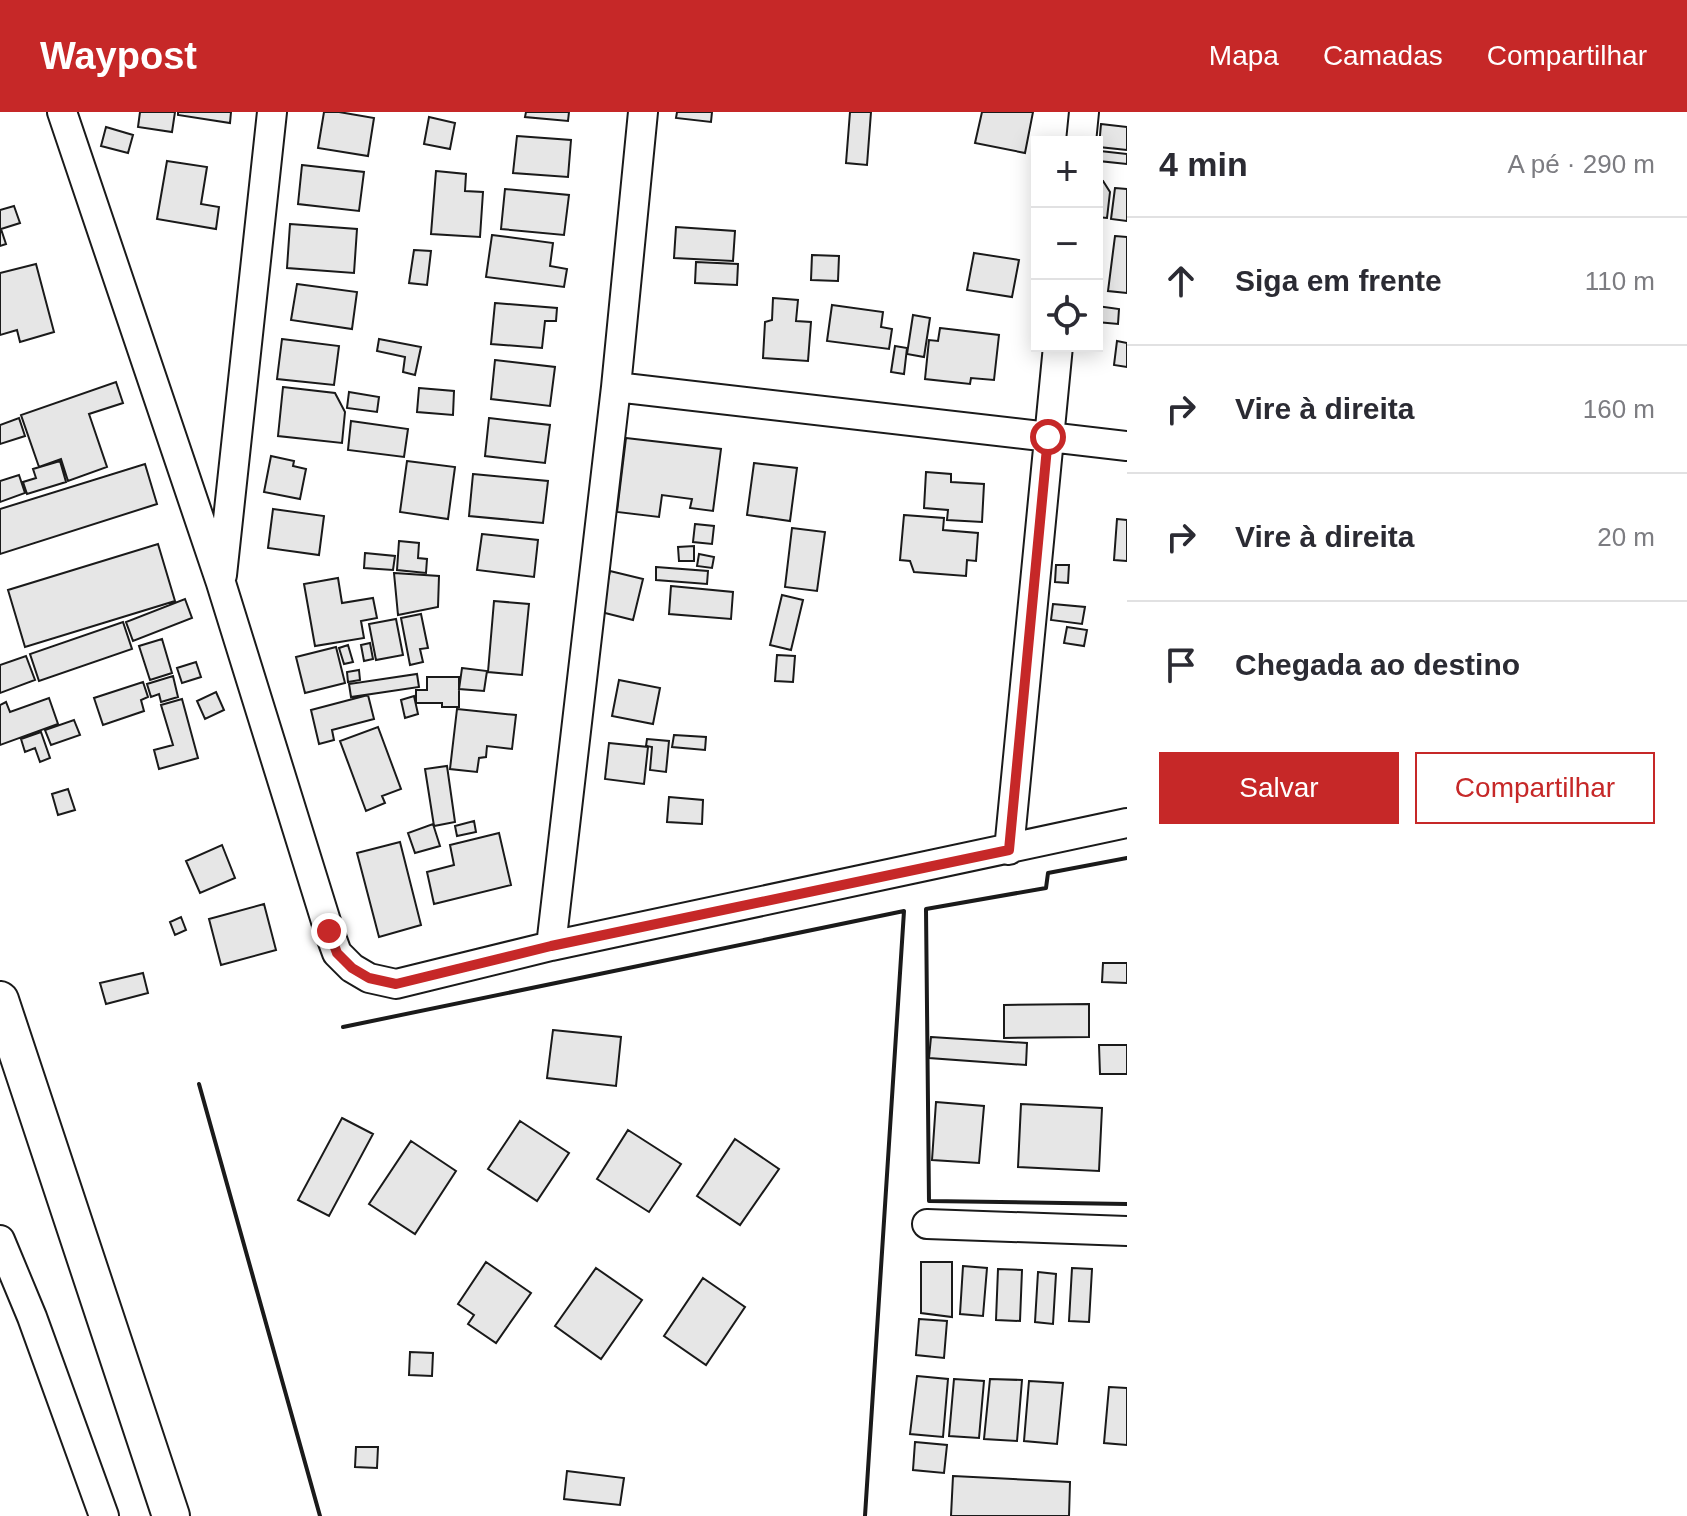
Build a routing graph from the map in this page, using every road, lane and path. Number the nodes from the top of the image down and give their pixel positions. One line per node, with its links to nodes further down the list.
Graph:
1 (62, 112): 10 (street)
2 (272, 112): 10 (street)
3 (643, 112): 7 (street)
4 (1084, 112): 5 (street)
5 (1082, 136)
6 (1057, 352): 8 (street)
7 (616, 387): 8 (street); 13 (street)
8 (1048, 437): 9 (street); 12 (street)
9 (1127, 446)
10 (221, 583): 13 (street)
11 (1127, 823): 12 (street)
12 (1009, 850): 13 (street)
13 (551, 946)
14 (0, 1000): 19 (main road)
15 (927, 1224): 16 (street)
16 (1127, 1231)
17 (0, 1240): 18 (street)
18 (104, 1516)
19 (171, 1516)

